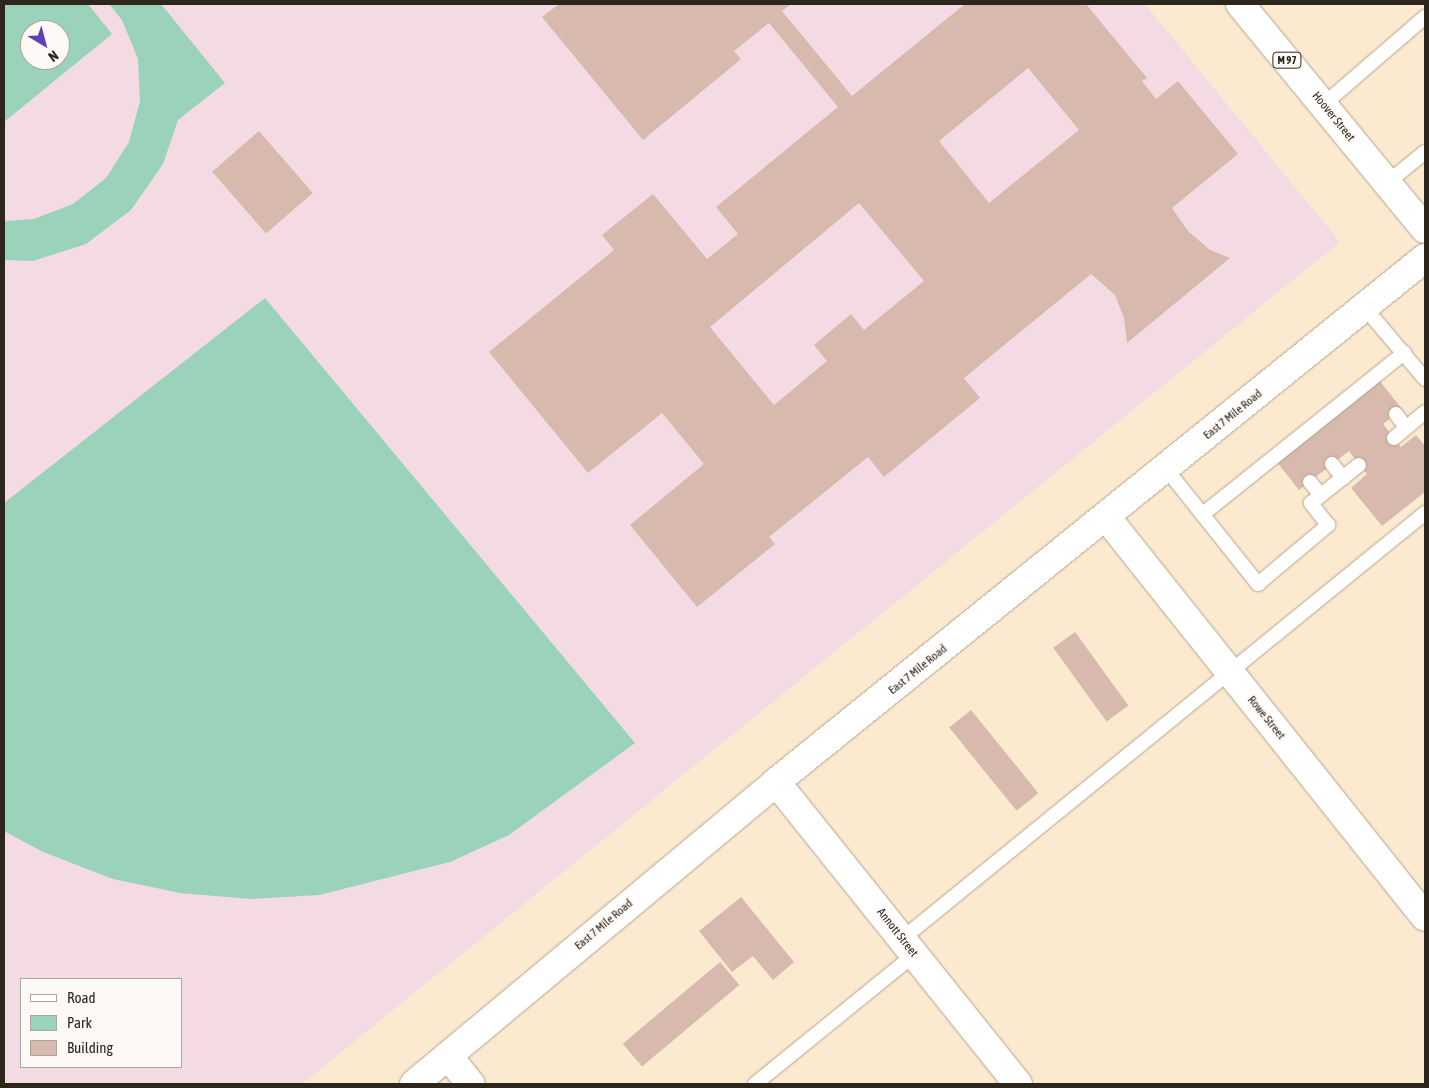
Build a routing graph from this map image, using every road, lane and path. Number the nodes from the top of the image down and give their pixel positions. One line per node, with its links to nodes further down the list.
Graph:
1 (1240, 4): 3 (street, Hoover Street / M 97)
2 (1425, 18): 3 (lane)
3 (1323, 105): 5 (street, Hoover Street / M 97)
4 (1425, 152): 5 (lane)
5 (1387, 183): 6 (street, Hoover Street / M 97)
6 (1425, 229)
7 (1425, 258): 8 (street, East 7 Mile Road)
8 (1365, 308): 9 (lane); 17 (street, East 7 Mile Road)
9 (1404, 353): 10 (lane); 22 (lane)
10 (1424, 377)
11 (1425, 412): 13 (lane)
12 (1396, 414): 13 (lane)
13 (1406, 428): 14 (lane)
14 (1394, 438)
15 (1332, 464): 18 (lane)
16 (1359, 465): 18 (lane)
17 (1167, 470): 22 (lane); 23 (street, East 7 Mile Road)
18 (1343, 478): 20 (lane)
19 (1310, 482): 20 (lane)
20 (1321, 495): 22 (lane)
21 (1425, 513): 24 (lane)
22 (1203, 514)
23 (1107, 518): 24 (street, Rowe Street); 25 (street, East 7 Mile Road)
24 (1230, 672): 26 (street, Rowe Street); 27 (lane)
25 (776, 782): 27 (street, Annott Street); 28 (street, East 7 Mile Road)
26 (1425, 917)
27 (908, 947): 31 (lane); 32 (street, Annott Street)
28 (448, 1056): 29 (street, East 7 Mile Road); 30 (street)
29 (414, 1084)
30 (471, 1084)
31 (755, 1084)
32 (1018, 1084)

